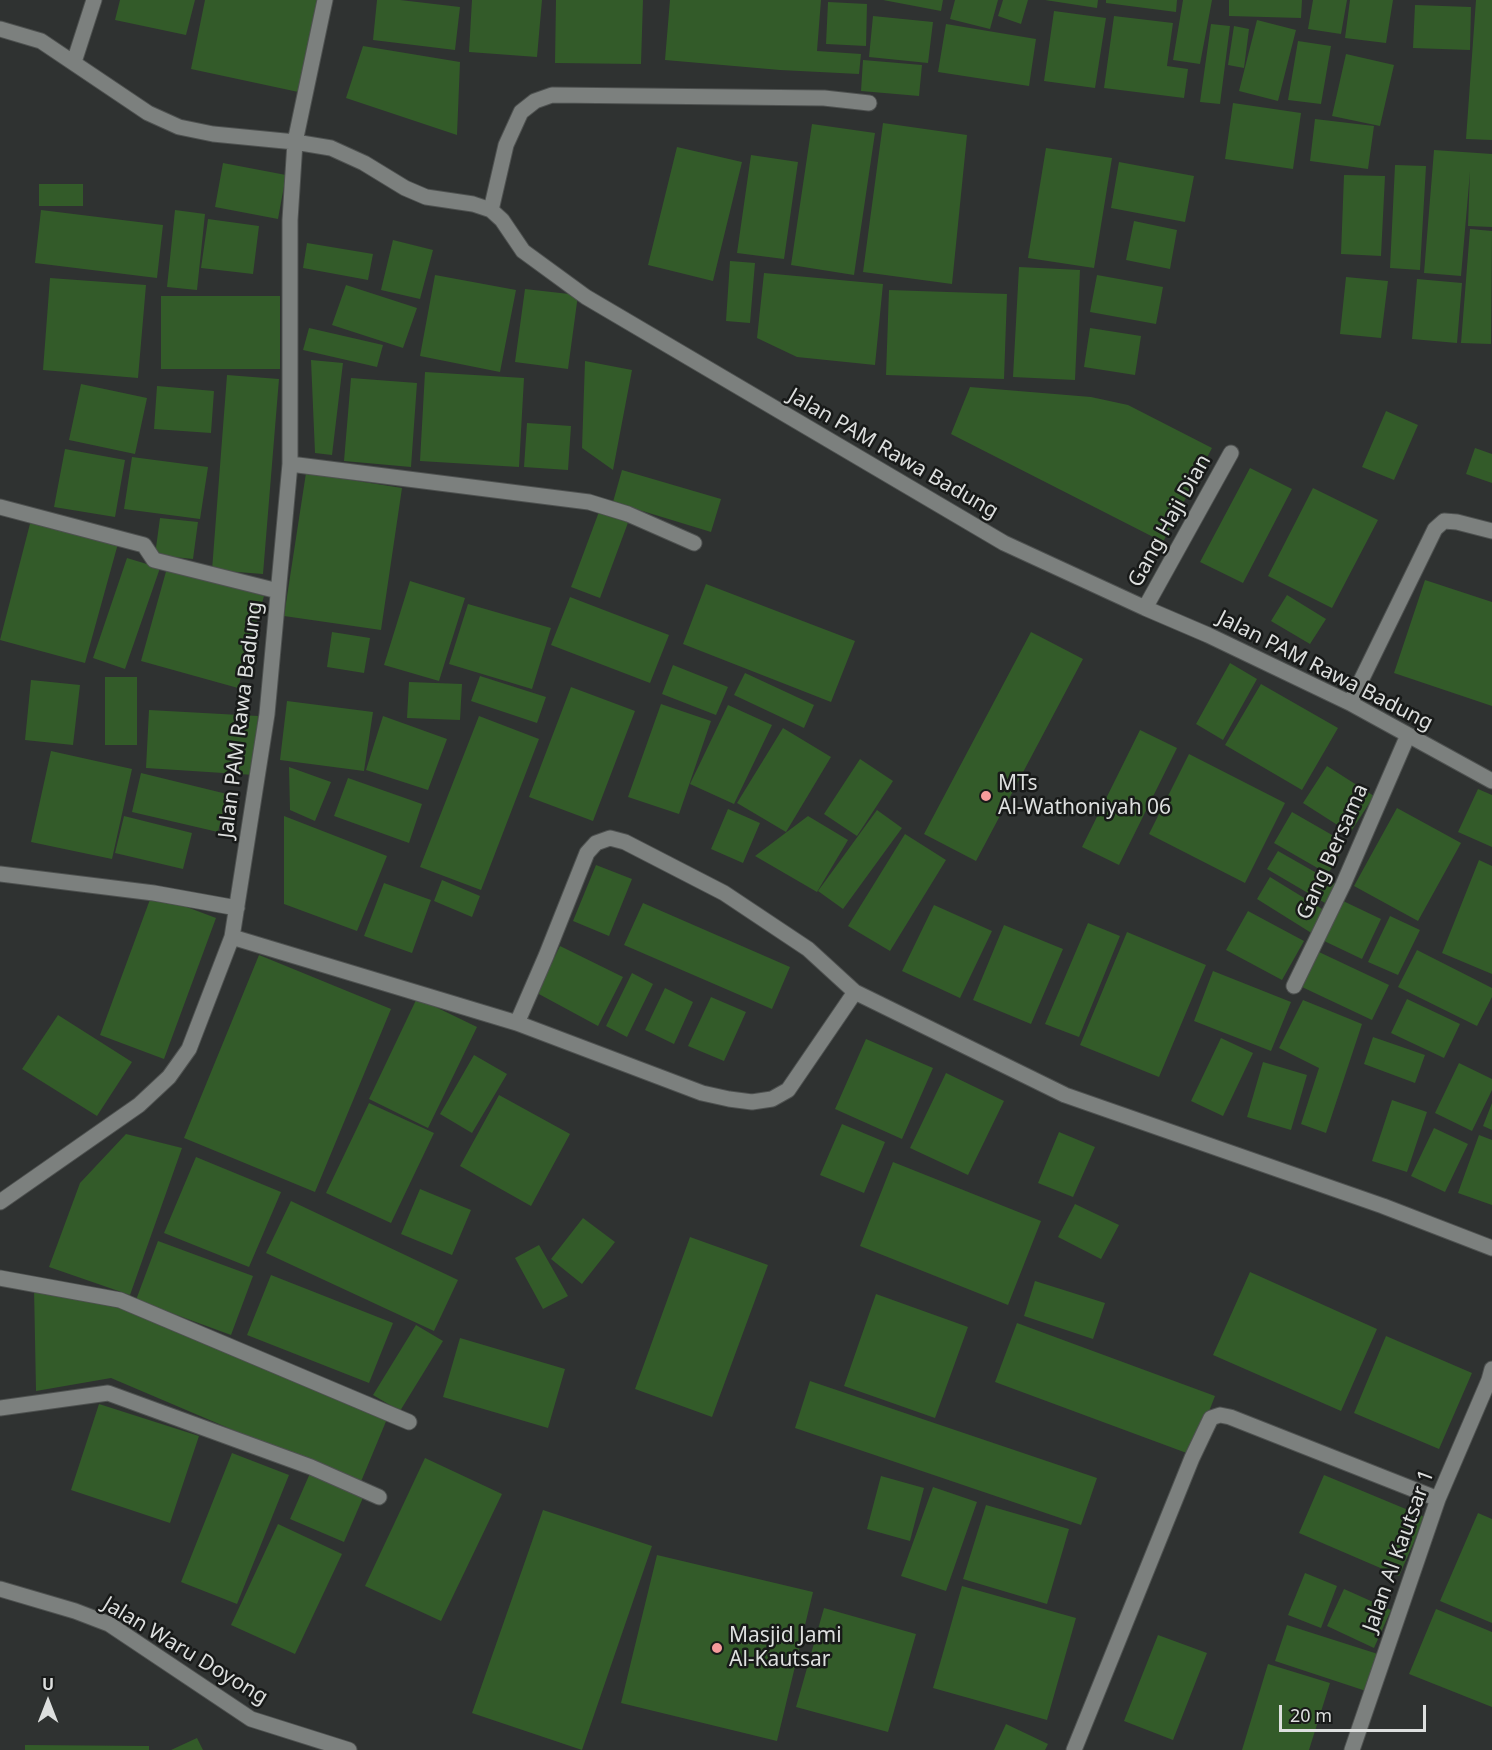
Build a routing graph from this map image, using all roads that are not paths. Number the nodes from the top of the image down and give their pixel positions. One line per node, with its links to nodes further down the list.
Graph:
1 (94, 0): 4 (street)
2 (325, 0): 6 (street, Jalan PAM Rawa Badung)
3 (0, 29): 4 (street)
4 (74, 62): 6 (street)
5 (869, 103): 7 (street)
6 (295, 142): 7 (street); 9 (street, Jalan PAM Rawa Badung)
7 (491, 210): 14 (street, Jalan PAM Rawa Badung)
8 (1231, 453): 14 (street, Gang Haji Dian)
9 (290, 464): 12 (street); 13 (street, Jalan PAM Rawa Badung)
10 (0, 507): 13 (street)
11 (1492, 531): 15 (street)
12 (694, 543)
13 (278, 591): 19 (street, Jalan PAM Rawa Badung)
14 (1145, 608): 15 (street, Jalan PAM Rawa Badung)
15 (1350, 703): 16 (street, Jalan PAM Rawa Badung)
16 (1408, 735): 17 (street, Jalan PAM Rawa Badung); 21 (street, Gang Bersama)
17 (1492, 781)
18 (0, 874): 19 (street)
19 (237, 908): 20 (street, Jalan PAM Rawa Badung)
20 (232, 937): 23 (street); 24 (street, Jalan PAM Rawa Badung)
21 (1294, 986)
22 (855, 992): 23 (street); 23 (street); 25 (street)
23 (517, 1023)
24 (0, 1202)
25 (1492, 1248)
26 (0, 1278): 29 (street)
27 (1492, 1369): 31 (street, Jalan Al Kautsar 1)
28 (0, 1408): 30 (street)
29 (408, 1422)
30 (379, 1497)
31 (1438, 1499): 34 (street); 35 (street, Jalan Al Kautsar 1)
32 (0, 1589): 33 (street, Jalan Waru Doyong)
33 (349, 1750)
34 (1074, 1750)
35 (1352, 1750)

